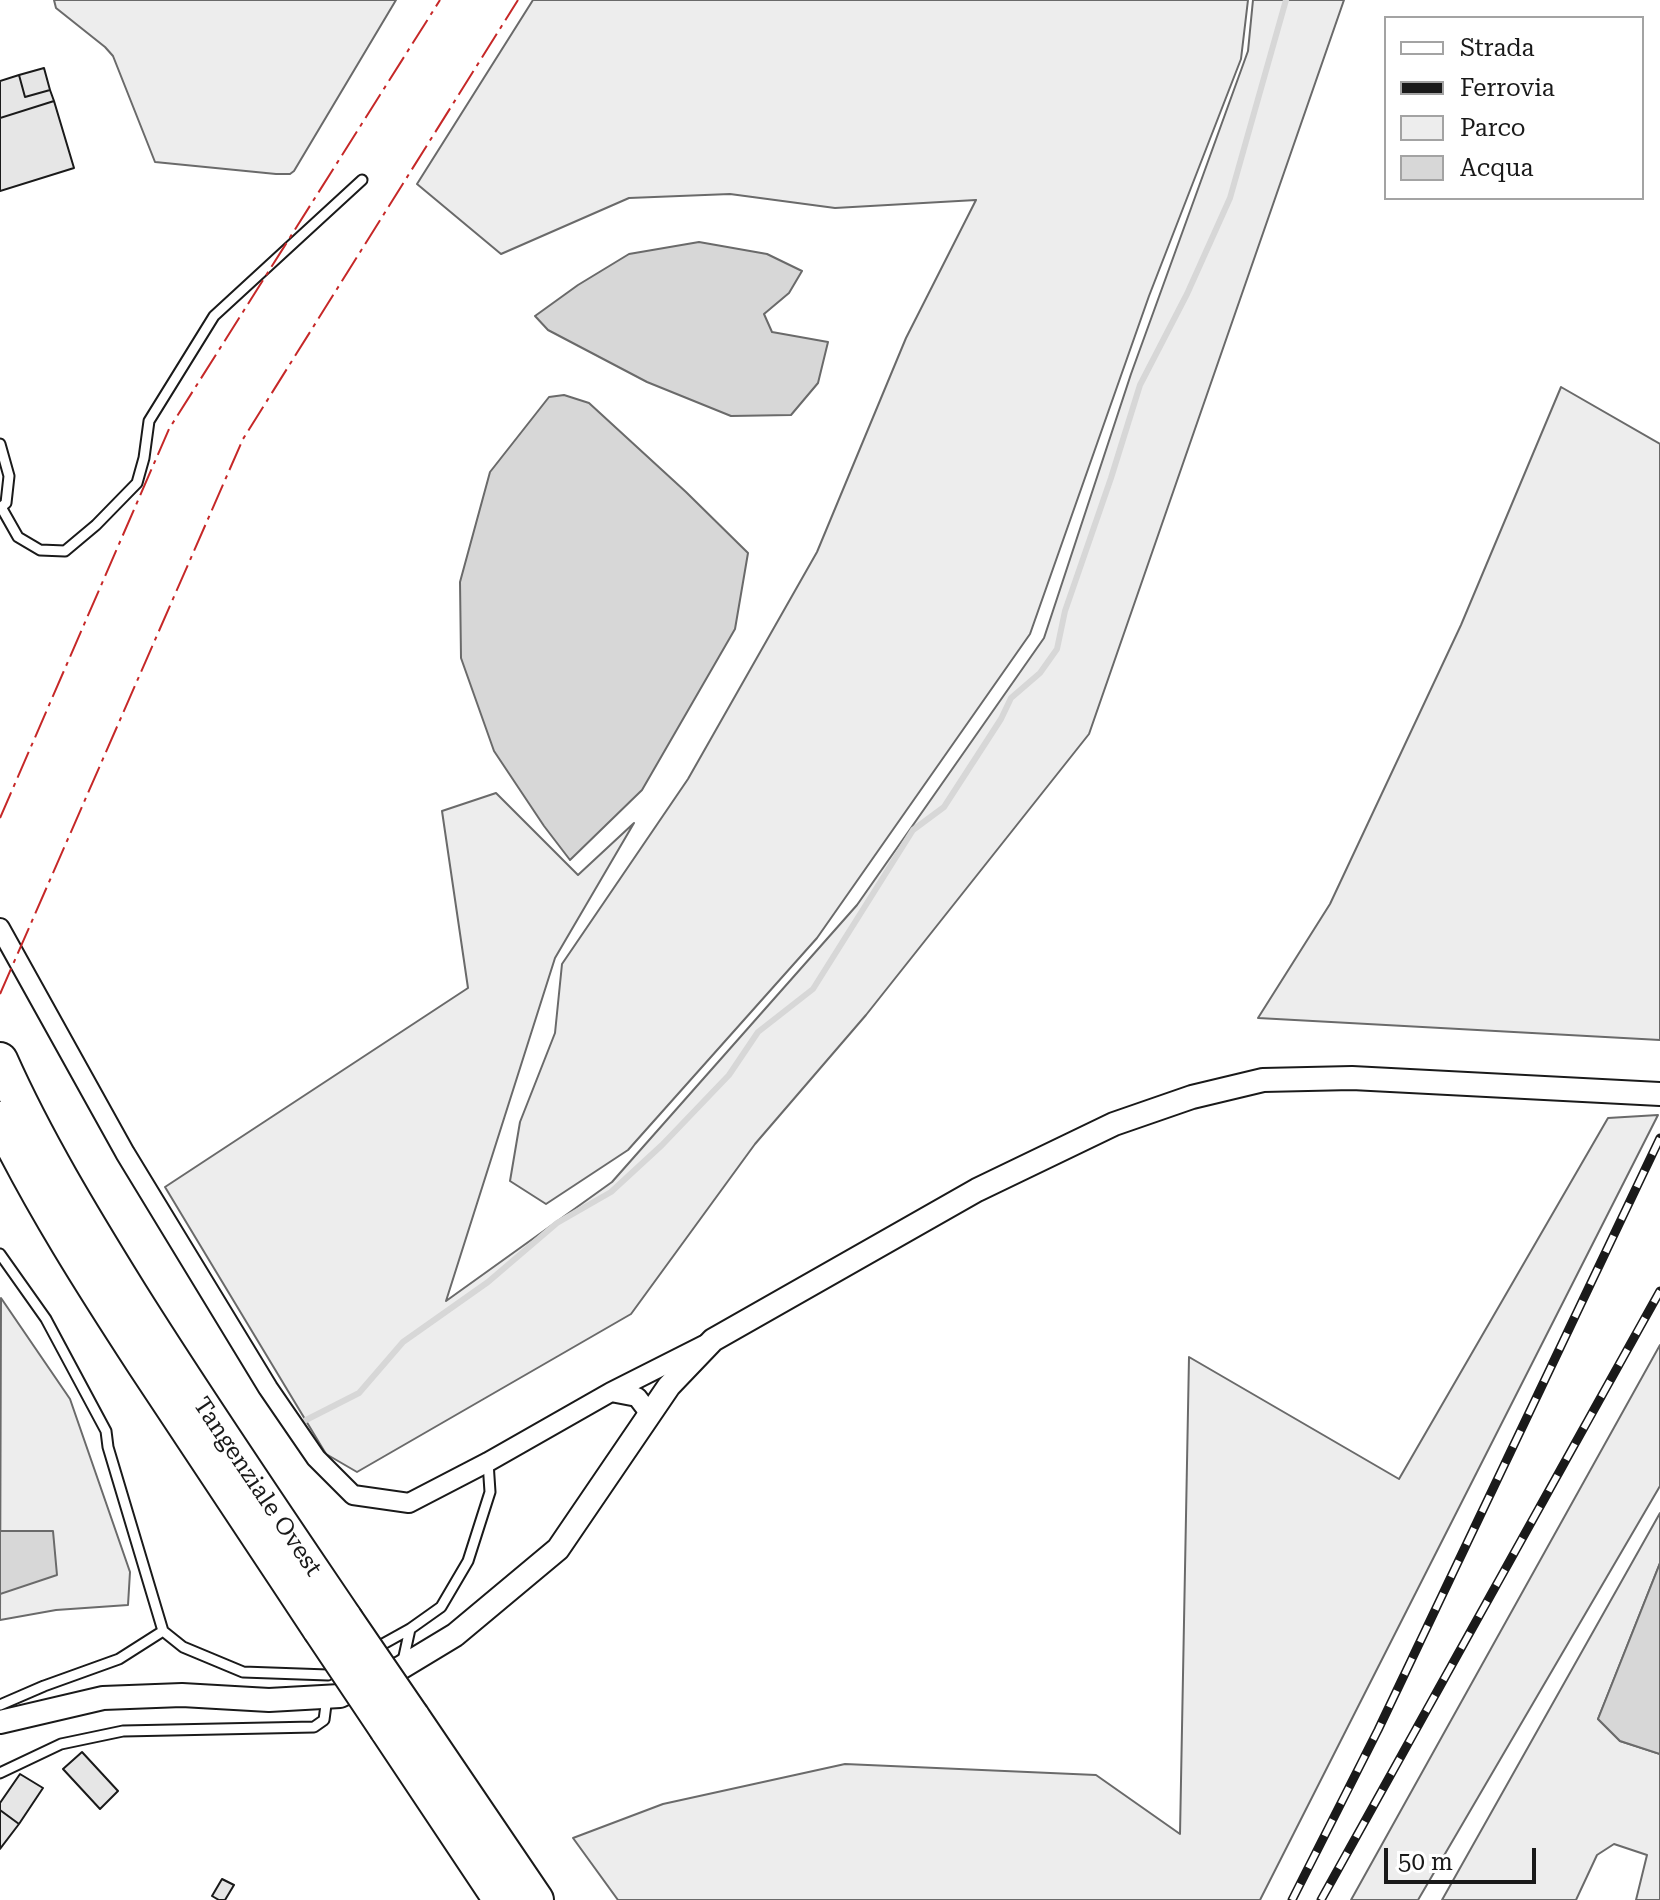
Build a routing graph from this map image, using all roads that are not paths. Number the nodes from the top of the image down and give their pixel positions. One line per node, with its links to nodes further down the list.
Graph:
1 (362, 180): 3 (lane)
2 (0, 444): 3 (lane)
3 (0, 507)
4 (0, 928): 12 (street)
5 (0, 1060): 13 (highway, Tangenziale Ovest)
6 (1660, 1094): 9 (street)
7 (0, 1119): 13 (highway, Tangenziale Ovest)
8 (0, 1254): 15 (lane)
9 (713, 1340): 10 (street); 11 (street)
10 (611, 1392): 11 (street); 12 (street)
11 (650, 1414): 16 (street)
12 (488, 1462): 14 (lane)
13 (333, 1624): 20 (highway, Tangenziale Ovest, bridge)
14 (410, 1629): 15 (lane); 16 (lane)
15 (163, 1631): 18 (lane)
16 (402, 1667): 17 (street)
17 (327, 1697): 19 (street); 21 (lane)
18 (0, 1705)
19 (0, 1722)
20 (399, 1723): 22 (highway, Tangenziale Ovest); 23 (highway, Tangenziale Ovest)
21 (0, 1773)
22 (501, 1900)
23 (536, 1900)

